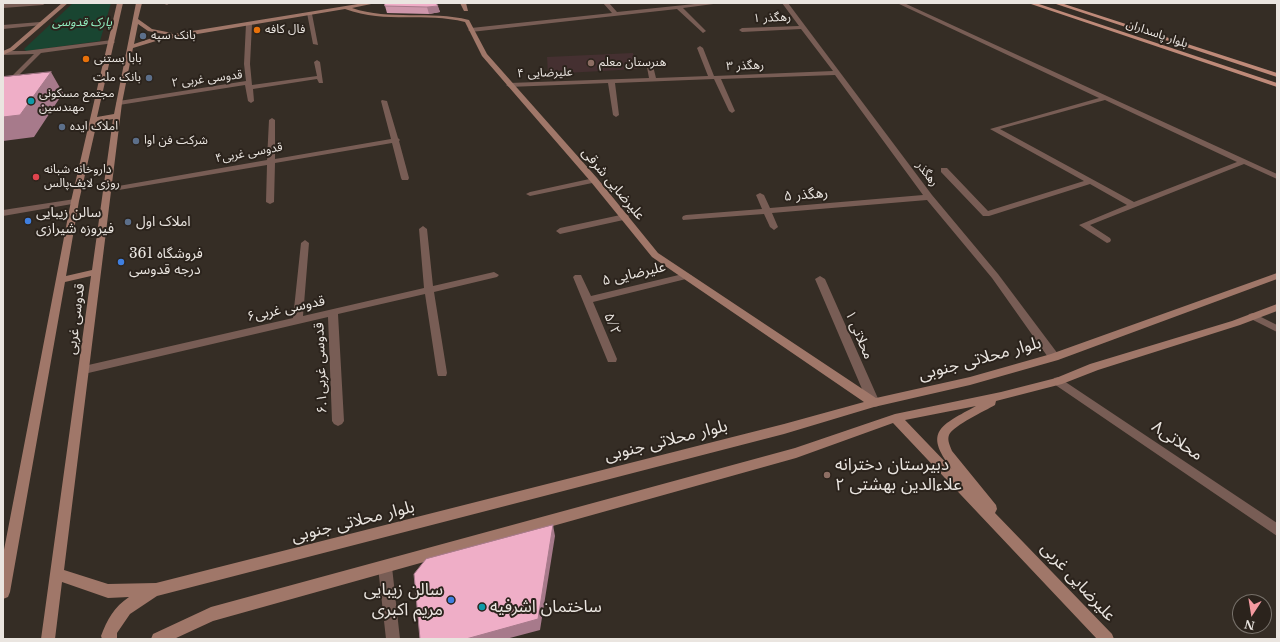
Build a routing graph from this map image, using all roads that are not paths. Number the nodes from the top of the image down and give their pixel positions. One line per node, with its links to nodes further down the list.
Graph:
1 (43, 3): 13 (street)
2 (65, 3): 20 (street)
3 (120, 3): 30 (street, قدوسی غربی)
4 (139, 3): 19 (street, قدوسی غربی)
5 (373, 3): 14 (street)
6 (463, 3): 16 (street)
7 (606, 3): 18 (street)
8 (718, 3): 15 (street)
9 (785, 3): 25 (street, رهگذر)
10 (900, 3): 47 (street)
11 (1030, 3): 26 (main road, بلوار پاسداران)
12 (1056, 3): 22 (main road, بلوار پاسداران)
13 (3, 6)
14 (344, 7): 17 (street); 27 (street, علیرضایی شرقی)
15 (678, 7): 18 (street); 29 (street)
16 (466, 10)
17 (309, 14): 21 (street); 31 (street)
18 (616, 14): 27 (street)
19 (136, 20): 24 (street); 32 (street, قدوسی غربی)
20 (40, 24): 23 (street); 35 (street)
21 (249, 24): 24 (street); 46 (street)
22 (1121, 24): 26 (main road); 39 (main road, بلوار پاسداران)
23 (3, 27)
24 (230, 27): 32 (street)
25 (803, 27): 28 (street, ۱ رهگذر); 38 (street, رهگذر)
26 (1109, 29): 45 (main road, بلوار پاسداران)
27 (471, 30): 44 (street, علیرضایی شرقی)
28 (742, 30)
29 (703, 31)
30 (112, 42): 34 (street); 54 (street, قدوسی غربی)
31 (316, 44)
32 (131, 47): 50 (street, قدوسی غربی)
33 (700, 48): 40 (street)
34 (39, 52): 35 (street); 43 (street)
35 (3, 53)
36 (317, 62): 46 (street, ۲ قدوسی غربی)
37 (649, 62): 41 (street)
38 (837, 73): 40 (street, ۳ رهگذر); 67 (street, رهگذر)
39 (1277, 75)
40 (714, 78): 41 (street, ۳ رهگذر); 51 (street)
41 (653, 80): 42 (street, ۴ علیرضایی)
42 (611, 81): 44 (street, ۴ علیرضایی); 52 (street)
43 (7, 84)
44 (509, 85): 62 (street, علیرضایی شرقی)
45 (1277, 85)
46 (250, 87): 48 (street); 50 (street, ۲ قدوسی غربی)
47 (1105, 98): 58 (street); 63 (street)
48 (251, 101)
49 (384, 101): 56 (street)
50 (119, 102): 53 (street, قدوسی غربی)
51 (732, 111)
52 (616, 115)
53 (117, 116): 54 (street); 64 (street, قدوسی غربی)
54 (94, 120): 68 (street, قدوسی غربی)
55 (272, 120): 57 (street)
56 (396, 140): 57 (street, قدوسی غربی۴); 61 (street)
57 (270, 162): 64 (street, قدوسی غربی۴); 69 (street)
58 (1243, 162): 60 (street); 70 (street)
59 (944, 170): 63 (street)
60 (1277, 177)
61 (405, 178)
62 (594, 180): 65 (street); 73 (street, علیرضایی شرقی)
63 (1090, 182): 70 (street)
64 (106, 190): 80 (street, قدوسی غربی)
65 (530, 194)
66 (760, 195): 71 (street)
67 (929, 197): 71 (street, ۵ رهگذر); 94 (street, رهگذر)
68 (75, 201): 72 (street); 86 (street, قدوسی غربی)
69 (270, 202)
70 (1132, 204): 78 (street)
71 (767, 211): 74 (street, ۵ رهگذر); 75 (street)
72 (3, 213)
73 (625, 217): 77 (street); 82 (street, علیرضایی شرقی)
74 (686, 218)
75 (774, 227)
76 (423, 229): 87 (street)
77 (560, 231)
78 (1107, 240)
79 (305, 243): 92 (street)
80 (96, 272): 86 (street); 96 (street, قدوسی غربی)
81 (494, 275): 87 (street, قدوسی غربی۶)
82 (688, 276): 88 (street, ۵ علیرضایی); 100 (street, علیرضایی شرقی)
83 (1277, 276): 94 (street, بلوار محلاتی جنوبی)
84 (578, 277): 88 (street, ۵/۲)
85 (820, 279): 100 (street, ۱ محلاتی)
86 (60, 280): 108 (street, قدوسی غربی)
87 (429, 290): 90 (street, قدوسی غربی۶); 97 (street)
88 (587, 300): 95 (street, ۵/۲)
89 (1277, 307): 91 (street)
90 (333, 313): 92 (street, قدوسی غربی۶); 102 (street, قدوسی غربی۶.۱)
91 (1252, 316): 93 (street); 98 (street)
92 (298, 320): 96 (street, قدوسی غربی۶)
93 (1277, 329)
94 (1054, 357): 100 (street, بلوار محلاتی جنوبی)
95 (612, 359)
96 (84, 370): 106 (street, قدوسی غربی)
97 (442, 374)
98 (1058, 381): 99 (street); 103 (street, محلاتی۸)
99 (1001, 396): 101 (street); 104 (street, علیرضایی غربی)
100 (874, 403): 107 (street, بلوار محلاتی جنوبی)
101 (895, 418): 104 (street, علیرضایی غربی); 105 (street)
102 (338, 421)
103 (1277, 530)
104 (1023, 551): 113 (street, علیرضایی غربی)
105 (385, 567): 109 (street); 112 (street)
106 (57, 574): 107 (street, بلوار محلاتی جنوبی); 110 (street, قدوسی غربی)
107 (156, 590): 111 (street)
108 (3, 592)
109 (158, 638)
110 (48, 639)
111 (110, 639)
112 (393, 639)
113 (1106, 639)

